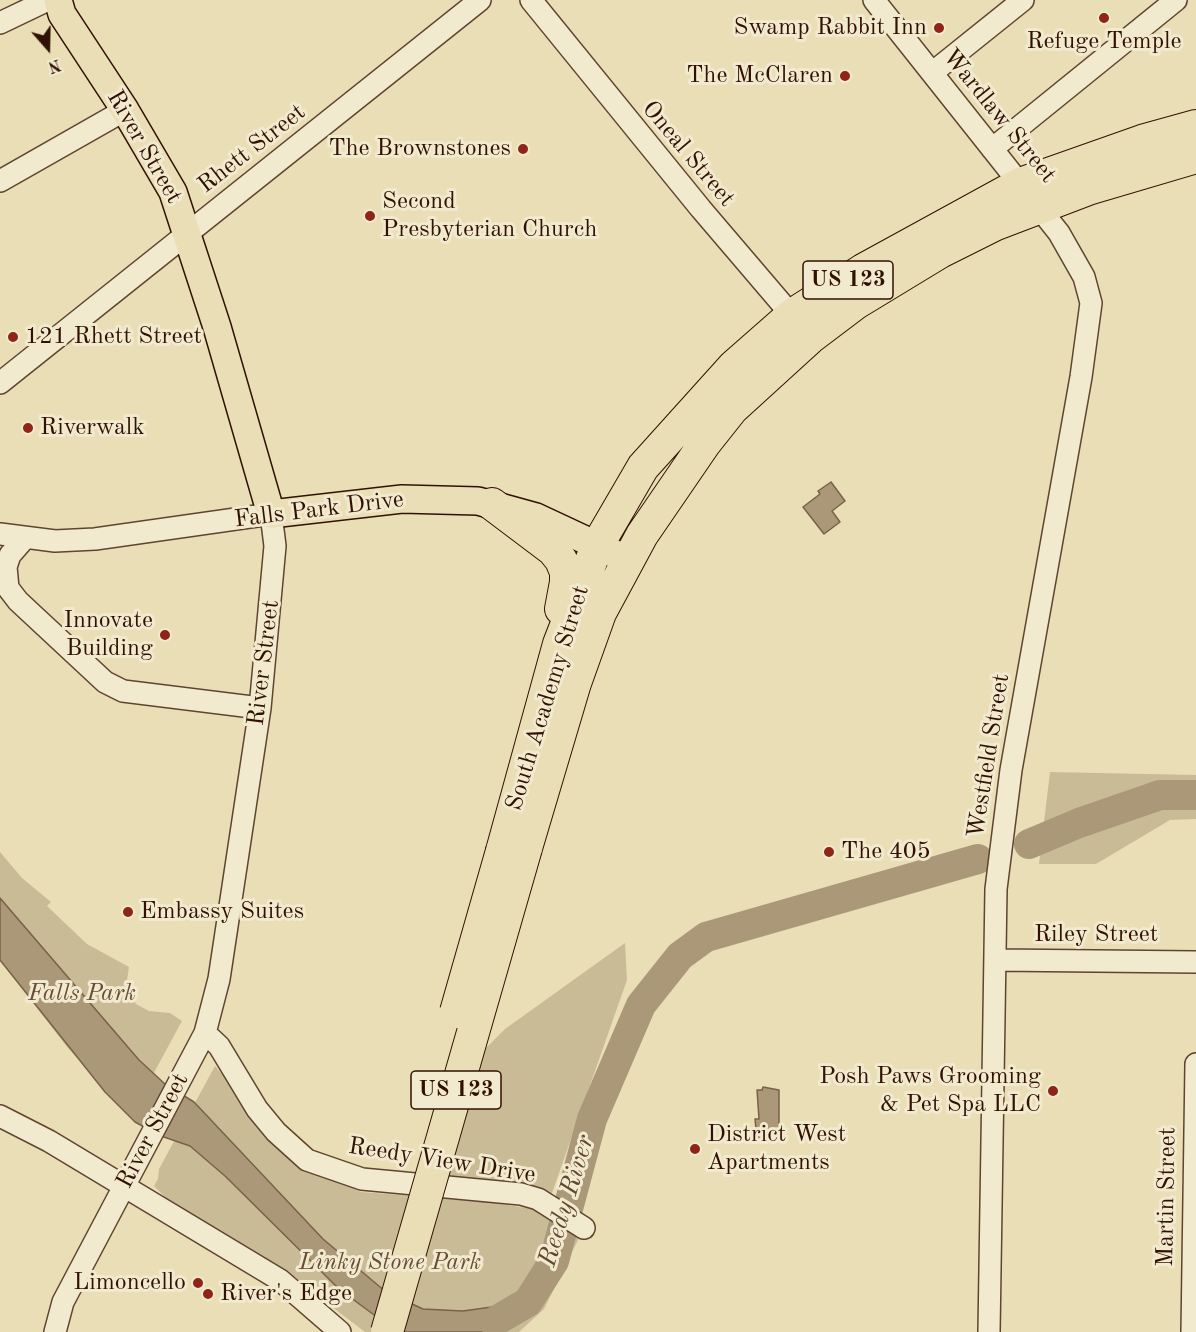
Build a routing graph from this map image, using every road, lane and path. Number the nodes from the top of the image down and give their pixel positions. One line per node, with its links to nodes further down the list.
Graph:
1 (48, 0): 8 (street)
2 (58, 0): 10 (main road, River Street)
3 (480, 0): 16 (street, Rhett Street)
4 (531, 0): 17 (street, Oneal Street)
5 (874, 0): 9 (street, Wardlaw Street)
6 (1023, 0): 9 (street)
7 (1176, 0): 12 (street)
8 (0, 23)
9 (932, 73): 12 (street, Wardlaw Street)
10 (125, 110): 14 (street); 16 (main road, River Street)
11 (1196, 126): 15 (highway, South Academy Street / US 123)
12 (992, 149): 15 (street, Wardlaw Street)
13 (1196, 157): 15 (highway, South Academy Street / US 123)
14 (0, 181)
15 (1030, 196): 17 (highway, South Academy Street / US 123); 28 (street, Westfield Street)
16 (188, 232): 18 (street, Rhett Street); 20 (main road, River Street)
17 (802, 326): 23 (highway, South Academy Street / US 123); 24 (highway, South Academy Street / US 123)
18 (0, 384)
19 (492, 504): 20 (main road, Falls Park Drive); 23 (main road, Falls Park Drive); 25 (highway)
20 (271, 514): 22 (street, Falls Park Drive); 26 (street, River Street)
21 (0, 534): 22 (street, Falls Park Drive)
22 (24, 539): 26 (street)
23 (597, 546): 24 (main road, Falls Park Drive); 25 (highway, South Academy Street / US 123)
24 (628, 560): 27 (highway, South Academy Street / US 123)
25 (559, 644): 27 (highway, South Academy Street / US 123)
26 (260, 708): 30 (street, River Street)
27 (514, 849): 37 (highway, South Academy Street / US 123, bridge); 38 (highway, South Academy Street / US 123, bridge)
28 (996, 960): 29 (street, Riley Street); 39 (street, Westfield Street)
29 (1196, 962)
30 (205, 1033): 33 (street, River Street); 34 (street, Reedy View Drive)
31 (1196, 1064): 40 (street, Martin Street)
32 (0, 1116): 33 (street)
33 (123, 1186): 35 (street, River Street); 36 (street)
34 (584, 1228)
35 (55, 1332)
36 (340, 1332)
37 (366, 1332)
38 (387, 1332)
39 (989, 1332)
40 (1192, 1332)

